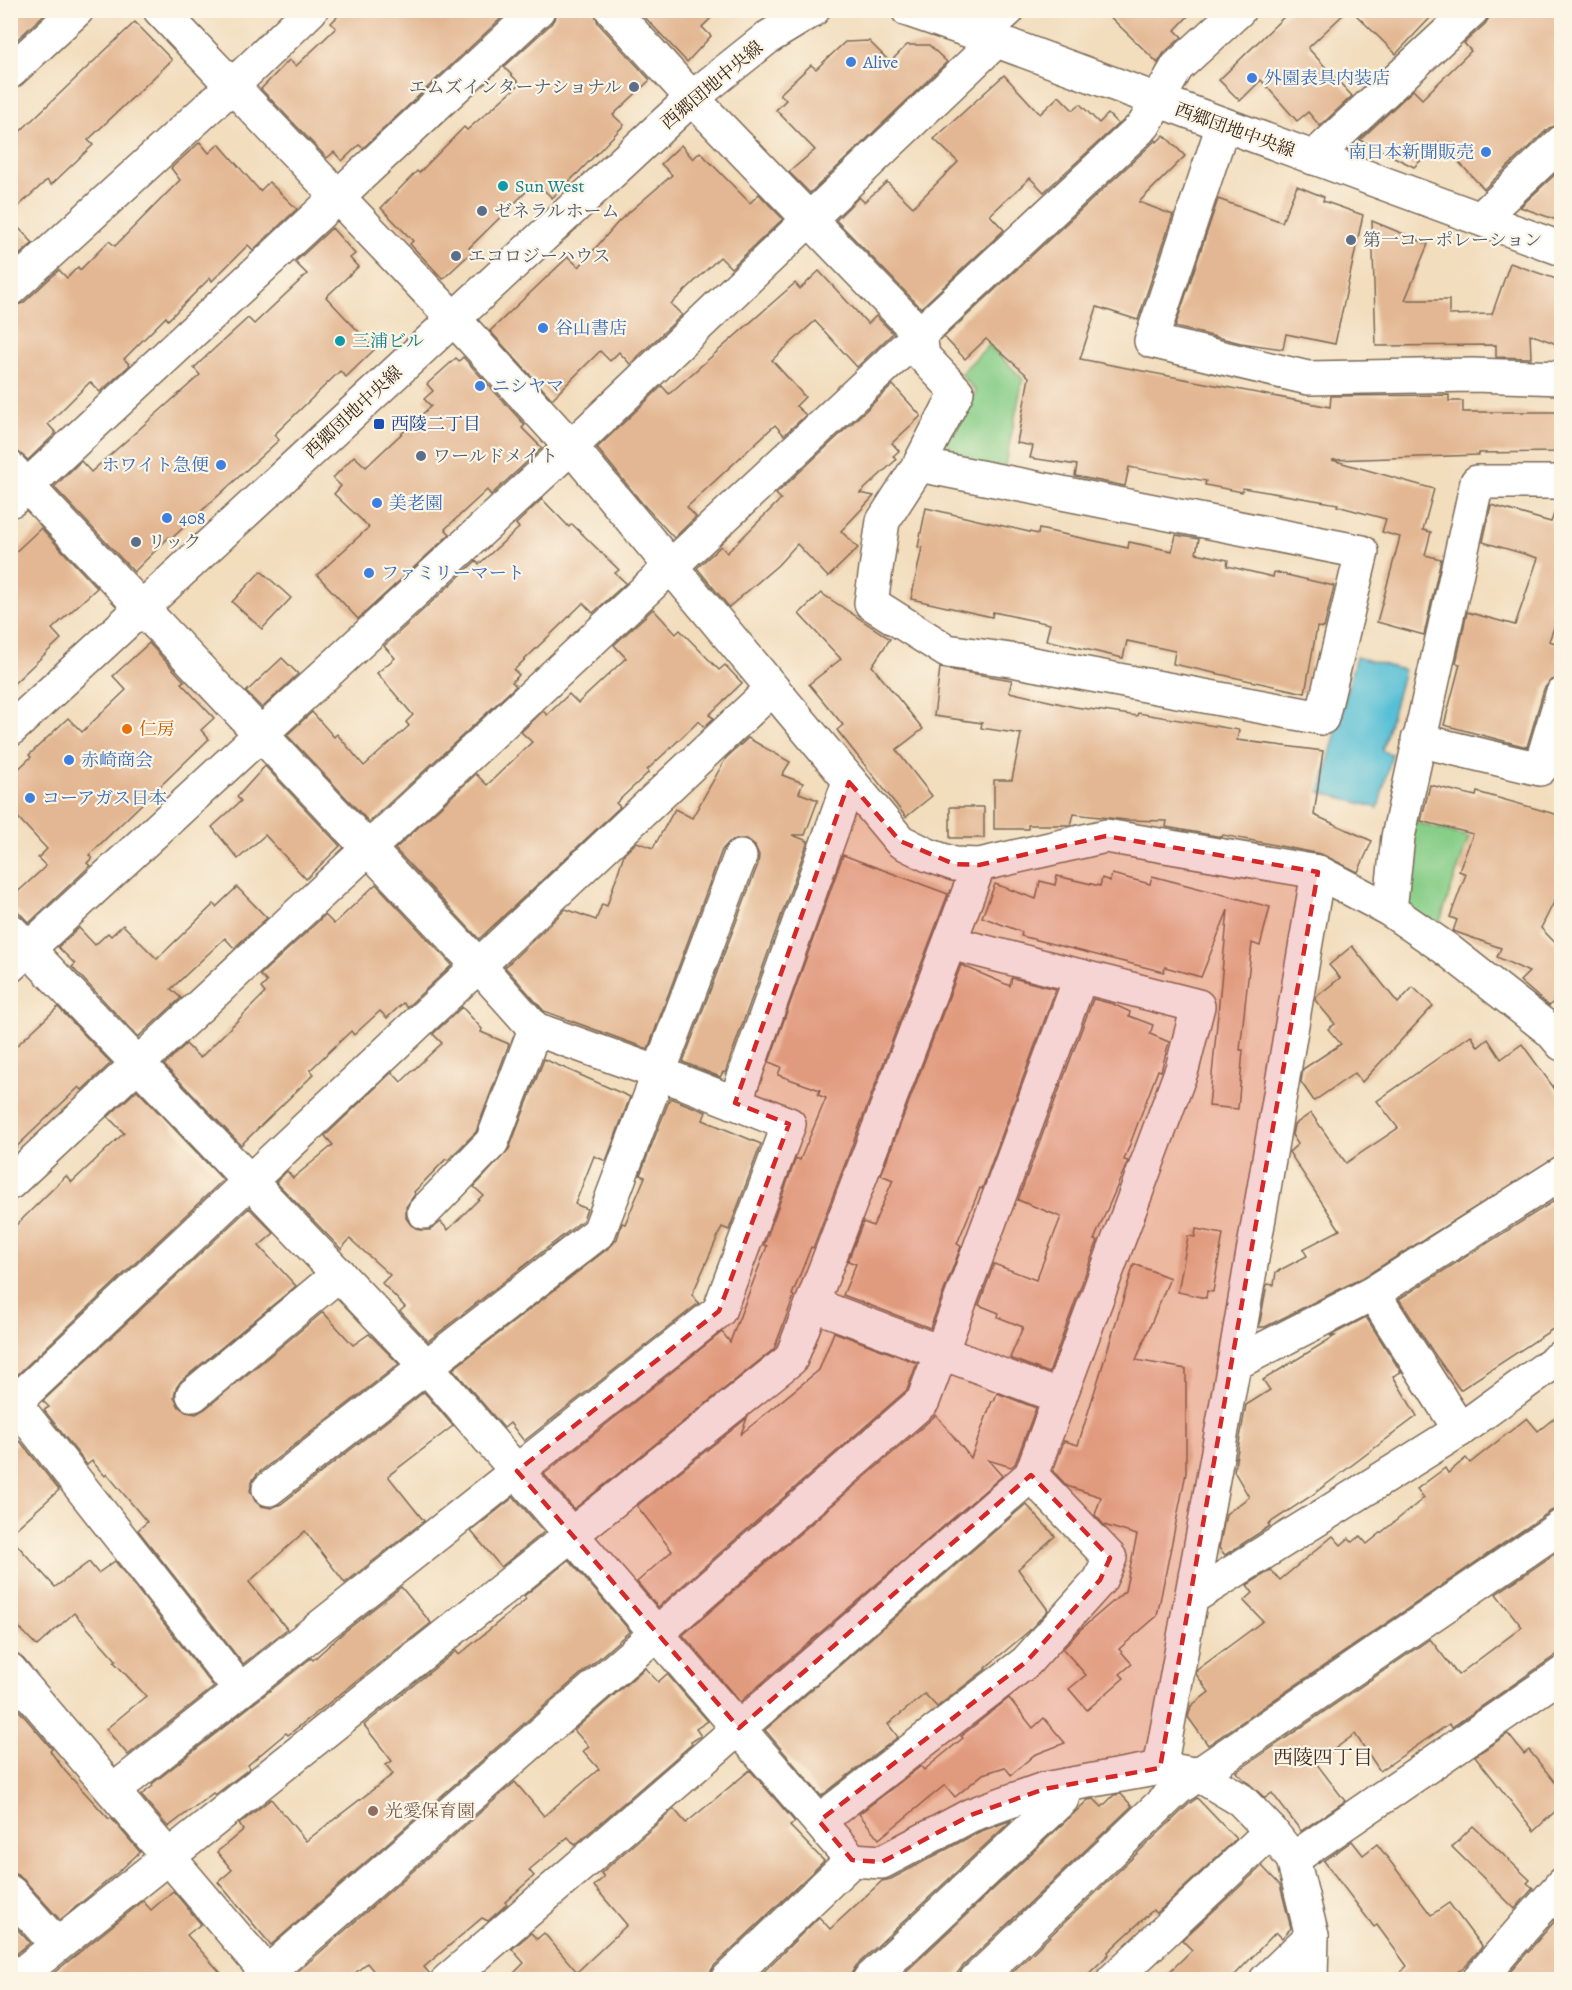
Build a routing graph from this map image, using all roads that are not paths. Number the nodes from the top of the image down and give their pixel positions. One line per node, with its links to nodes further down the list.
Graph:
1 (76, 10): 12 (street)
2 (160, 10): 13 (street)
3 (311, 10): 13 (street)
4 (537, 10): 19 (street)
5 (612, 10): 14 (street)
6 (813, 10): 14 (street, 西郷団地中央線)
7 (908, 10): 11 (street, 西郷団地中央線)
8 (1008, 10): 11 (street)
9 (1239, 10): 15 (street)
10 (1472, 10): 18 (street)
11 (989, 38): 15 (street, 西郷団地中央線); 21 (street)
12 (10, 72)
13 (231, 86): 19 (street); 23 (street)
14 (692, 98): 21 (street); 24 (street, 西郷団地中央線)
15 (1159, 102): 16 (street, 西郷団地中央線); 25 (street)
16 (1223, 124): 18 (street, 西郷団地中央線); 26 (street)
17 (1562, 142): 20 (street)
18 (1313, 158): 20 (street, 西郷団地中央線)
19 (337, 197): 24 (street); 30 (street)
20 (1481, 218): 22 (street, 西郷団地中央線)
21 (811, 220): 25 (street); 27 (street)
22 (1562, 249)
23 (10, 290)
24 (454, 319): 27 (street); 32 (street, 西郷団地中央線)
25 (920, 334): 28 (street); 31 (street)
26 (1562, 378)
27 (571, 447): 31 (street); 36 (street)
28 (919, 465): 28 (street)
29 (1562, 482): 37 (street)
30 (16, 485): 32 (street)
31 (672, 567): 33 (street); 39 (street)
32 (142, 608): 35 (street, 西郷団地中央線); 36 (street)
33 (772, 689): 38 (street); 46 (street)
34 (1562, 695): 37 (street)
35 (10, 730)
36 (260, 734): 39 (street); 45 (street)
37 (1418, 740): 43 (street)
38 (849, 782): 41 (street); 52 (street)
39 (368, 850): 46 (street); 50 (street)
40 (740, 857): 51 (street)
41 (979, 865): 42 (street); 44 (street)
42 (1318, 872): 43 (street); 62 (street)
43 (1390, 910): 49 (street)
44 (950, 943): 47 (street); 59 (street)
45 (17, 948): 50 (street)
46 (479, 966): 48 (street); 54 (street)
47 (1081, 976): 60 (street); 65 (street)
48 (535, 1029): 51 (street); 56 (street)
49 (1558, 1032)
50 (138, 1064): 54 (street); 55 (street)
51 (659, 1073): 52 (street); 63 (street)
52 (735, 1103): 68 (street)
53 (1562, 1173): 58 (street)
54 (250, 1181): 57 (street); 66 (street)
55 (10, 1183)
56 (424, 1212)
57 (339, 1274): 63 (street); 64 (street)
58 (1372, 1293): 62 (street); 67 (street)
59 (812, 1305): 60 (street); 72 (street)
60 (942, 1352): 65 (street); 74 (street)
61 (1562, 1356): 67 (street)
62 (1234, 1364): 73 (street)
63 (426, 1366): 68 (street); 70 (street)
64 (193, 1395)
65 (1060, 1397): 69 (street)
66 (12, 1402): 77 (street)
67 (1460, 1430): 73 (street)
68 (517, 1471): 72 (street); 77 (street)
69 (1031, 1475): 78 (street); 83 (street)
70 (269, 1489)
71 (1562, 1526): 80 (street)
72 (572, 1534): 74 (street); 85 (street)
73 (1193, 1597): 79 (street)
74 (657, 1633): 78 (street); 93 (street)
75 (10, 1670): 82 (street)
76 (1562, 1674): 86 (street)
77 (240, 1690): 82 (street)
78 (739, 1728): 83 (street); 95 (street)
79 (1161, 1768): 80 (street); 81 (street)
80 (1199, 1775): 84 (street); 98 (street)
81 (1066, 1785): 87 (street); 97 (street)
82 (113, 1791): 85 (street)
83 (819, 1821): 87 (street)
84 (1271, 1831): 86 (street); 99 (street)
85 (168, 1856): 91 (street); 93 (street)
86 (1293, 1859): 90 (street)
87 (852, 1860): 96 (street)
88 (1562, 1884): 92 (street)
89 (10, 1892): 91 (street)
90 (1312, 1936): 100 (street); 101 (street)
91 (57, 1945): 94 (street)
92 (1491, 1973)
93 (267, 1977)
94 (14, 1980)
95 (448, 1980)
96 (727, 1980)
97 (869, 1980)
98 (976, 1980)
99 (1113, 1980)
100 (1266, 1980)
101 (1311, 1980)

